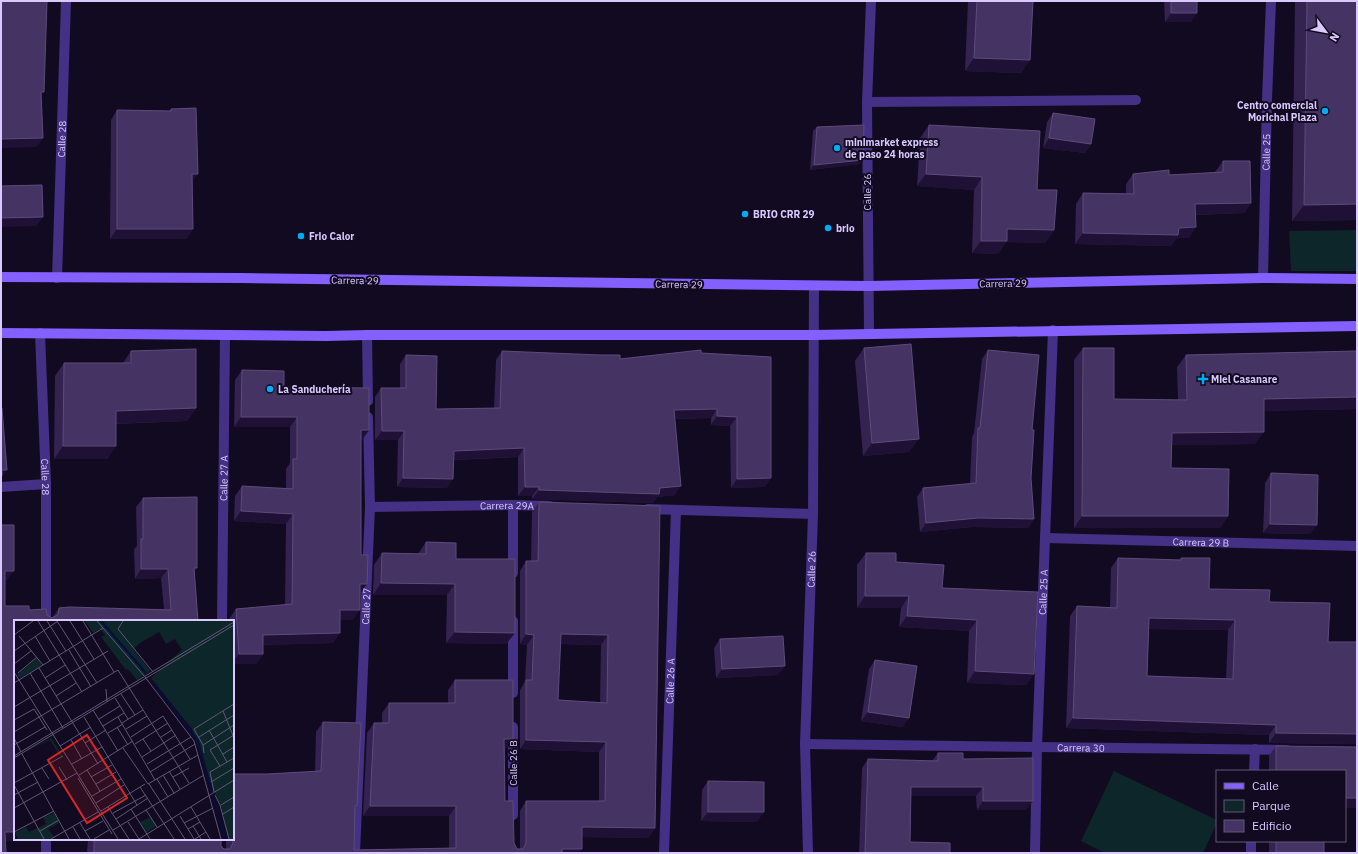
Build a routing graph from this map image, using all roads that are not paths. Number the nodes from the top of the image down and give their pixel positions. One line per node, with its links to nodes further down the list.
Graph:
1 (66, 1): 7 (street, Calle 28)
2 (871, 1): 5 (street, Calle 26)
3 (1271, 1): 8 (street, Calle 25)
4 (1136, 100): 5 (street)
5 (867, 102): 11 (street, Calle 26)
6 (1, 277): 7 (main road, Carrera 29)
7 (57, 278): 10 (main road, Carrera 29)
8 (1263, 278): 9 (main road, Carrera 29); 11 (main road, Carrera 29)
9 (1357, 279)
10 (814, 286): 11 (main road, Carrera 29); 19 (street, Calle 26)
11 (868, 286): 16 (street, Calle 26)
12 (1357, 326): 13 (main road)
13 (1053, 330): 16 (main road); 28 (street, Calle 25 A)
14 (1, 333): 15 (main road)
15 (40, 333): 17 (main road); 20 (street, Calle 28)
16 (869, 334): 19 (main road)
17 (224, 335): 18 (main road); 33 (street, Calle 27 A)
18 (367, 335): 19 (main road); 24 (street, Calle 27)
19 (814, 335): 27 (street, Calle 26)
20 (46, 484): 21 (street); 32 (street, Calle 28)
21 (1, 487)
22 (513, 505): 23 (street, Carrera 29A); 24 (street, Carrera 29A); 30 (street)
23 (560, 506)
24 (370, 507): 45 (street, Calle 27)
25 (637, 509): 26 (street)
26 (676, 510): 27 (street); 46 (street, Calle 26 A)
27 (813, 514): 36 (street, Calle 26)
28 (1045, 538): 29 (street, Carrera 29 B); 37 (street, Calle 25 A)
29 (1357, 546)
30 (513, 584)
31 (513, 608): 34 (street)
32 (46, 620)
33 (222, 620)
34 (513, 702)
35 (513, 718): 41 (street, Calle 26 B)
36 (805, 744): 37 (street, Carrera 30); 47 (street, Calle 26)
37 (1037, 747): 38 (street, Carrera 30); 48 (street, Calle 25 A)
38 (1255, 749): 39 (street, Carrera 30); 40 (street)
39 (1294, 750)
40 (1254, 770)
41 (513, 821)
42 (46, 840): 44 (street)
43 (1251, 842): 49 (street)
44 (46, 853)
45 (355, 853)
46 (664, 853)
47 (808, 853)
48 (1035, 853)
49 (1251, 853)

